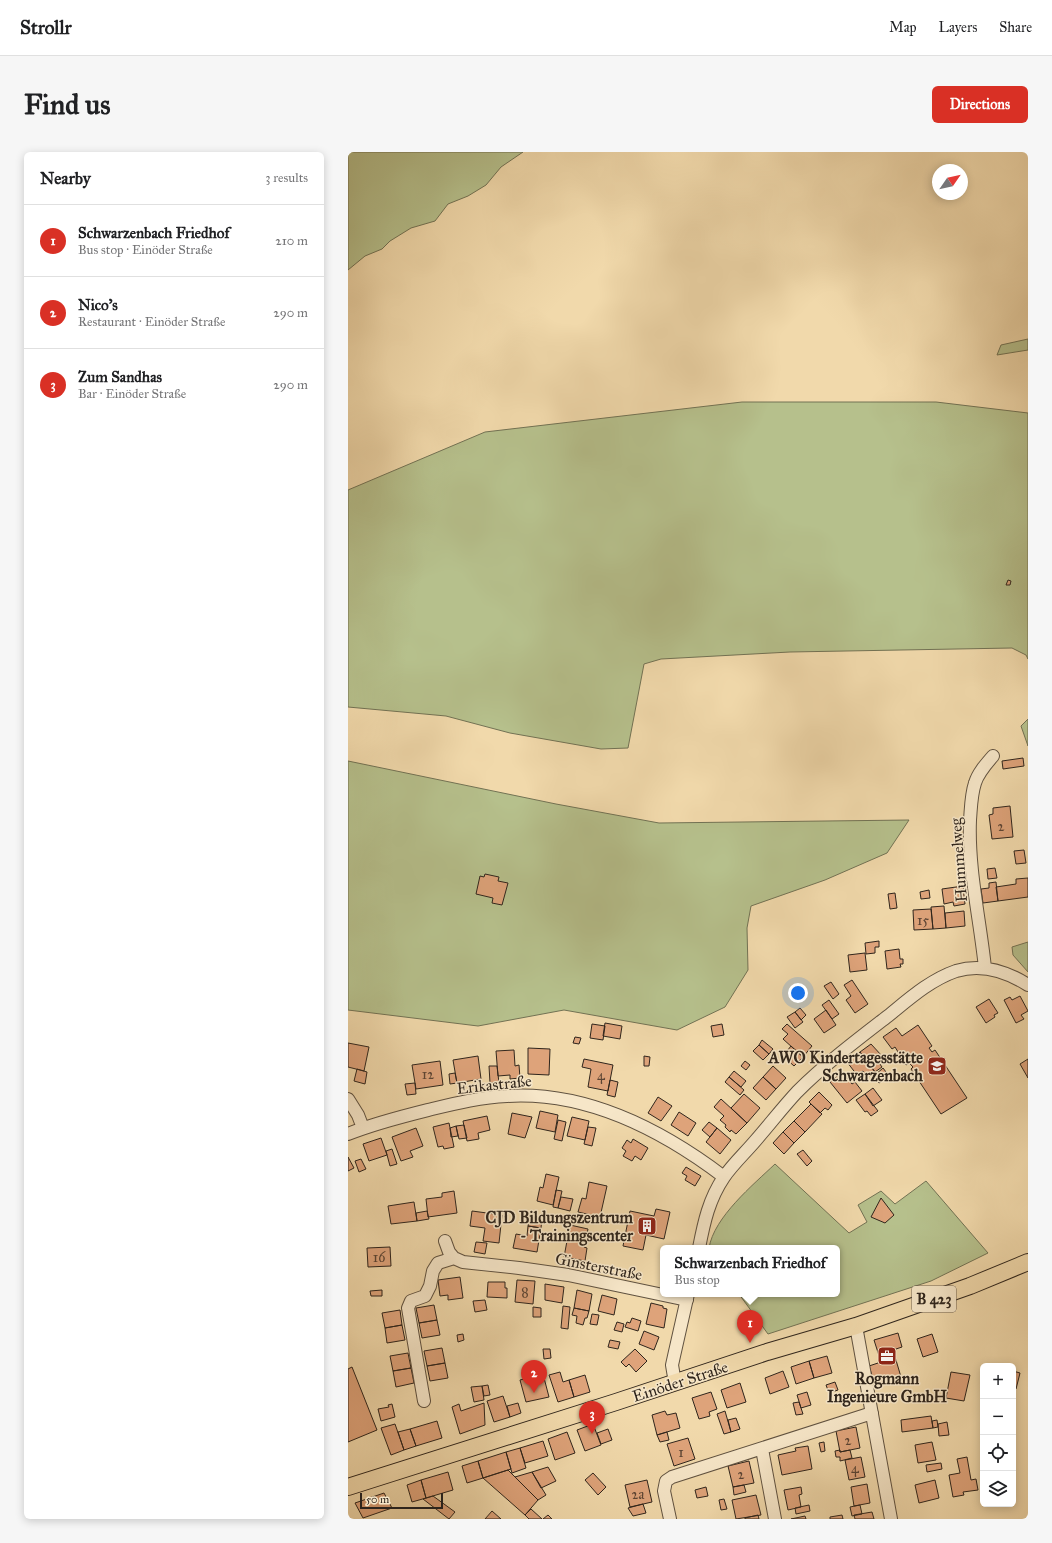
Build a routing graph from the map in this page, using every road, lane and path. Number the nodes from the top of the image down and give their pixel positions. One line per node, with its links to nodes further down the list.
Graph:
1 (993, 756): 2 (street, Hummelweg)
2 (985, 968): 3 (street); 7 (street)
3 (1028, 985)
4 (348, 1099): 5 (street)
5 (364, 1128): 6 (street, Erikastraße); 7 (street, Erikastraße)
6 (348, 1134)
7 (724, 1177): 9 (street)
8 (445, 1241): 10 (street)
9 (700, 1245)
10 (454, 1258): 12 (street, Ginsterstraße); 16 (street)
11 (1028, 1262): 14 (main road, Einöder Straße / B 423)
12 (660, 1292)
13 (688, 1297): 15 (street)
14 (856, 1326): 15 (main road, Einöder Straße / B 423); 17 (street)
15 (675, 1383): 19 (main road, Einöder Straße / B 423)
16 (424, 1401)
17 (872, 1413): 18 (street); 22 (street)
18 (762, 1449): 20 (street); 21 (street)
19 (348, 1486)
20 (670, 1519)
21 (775, 1519)
22 (891, 1519)

